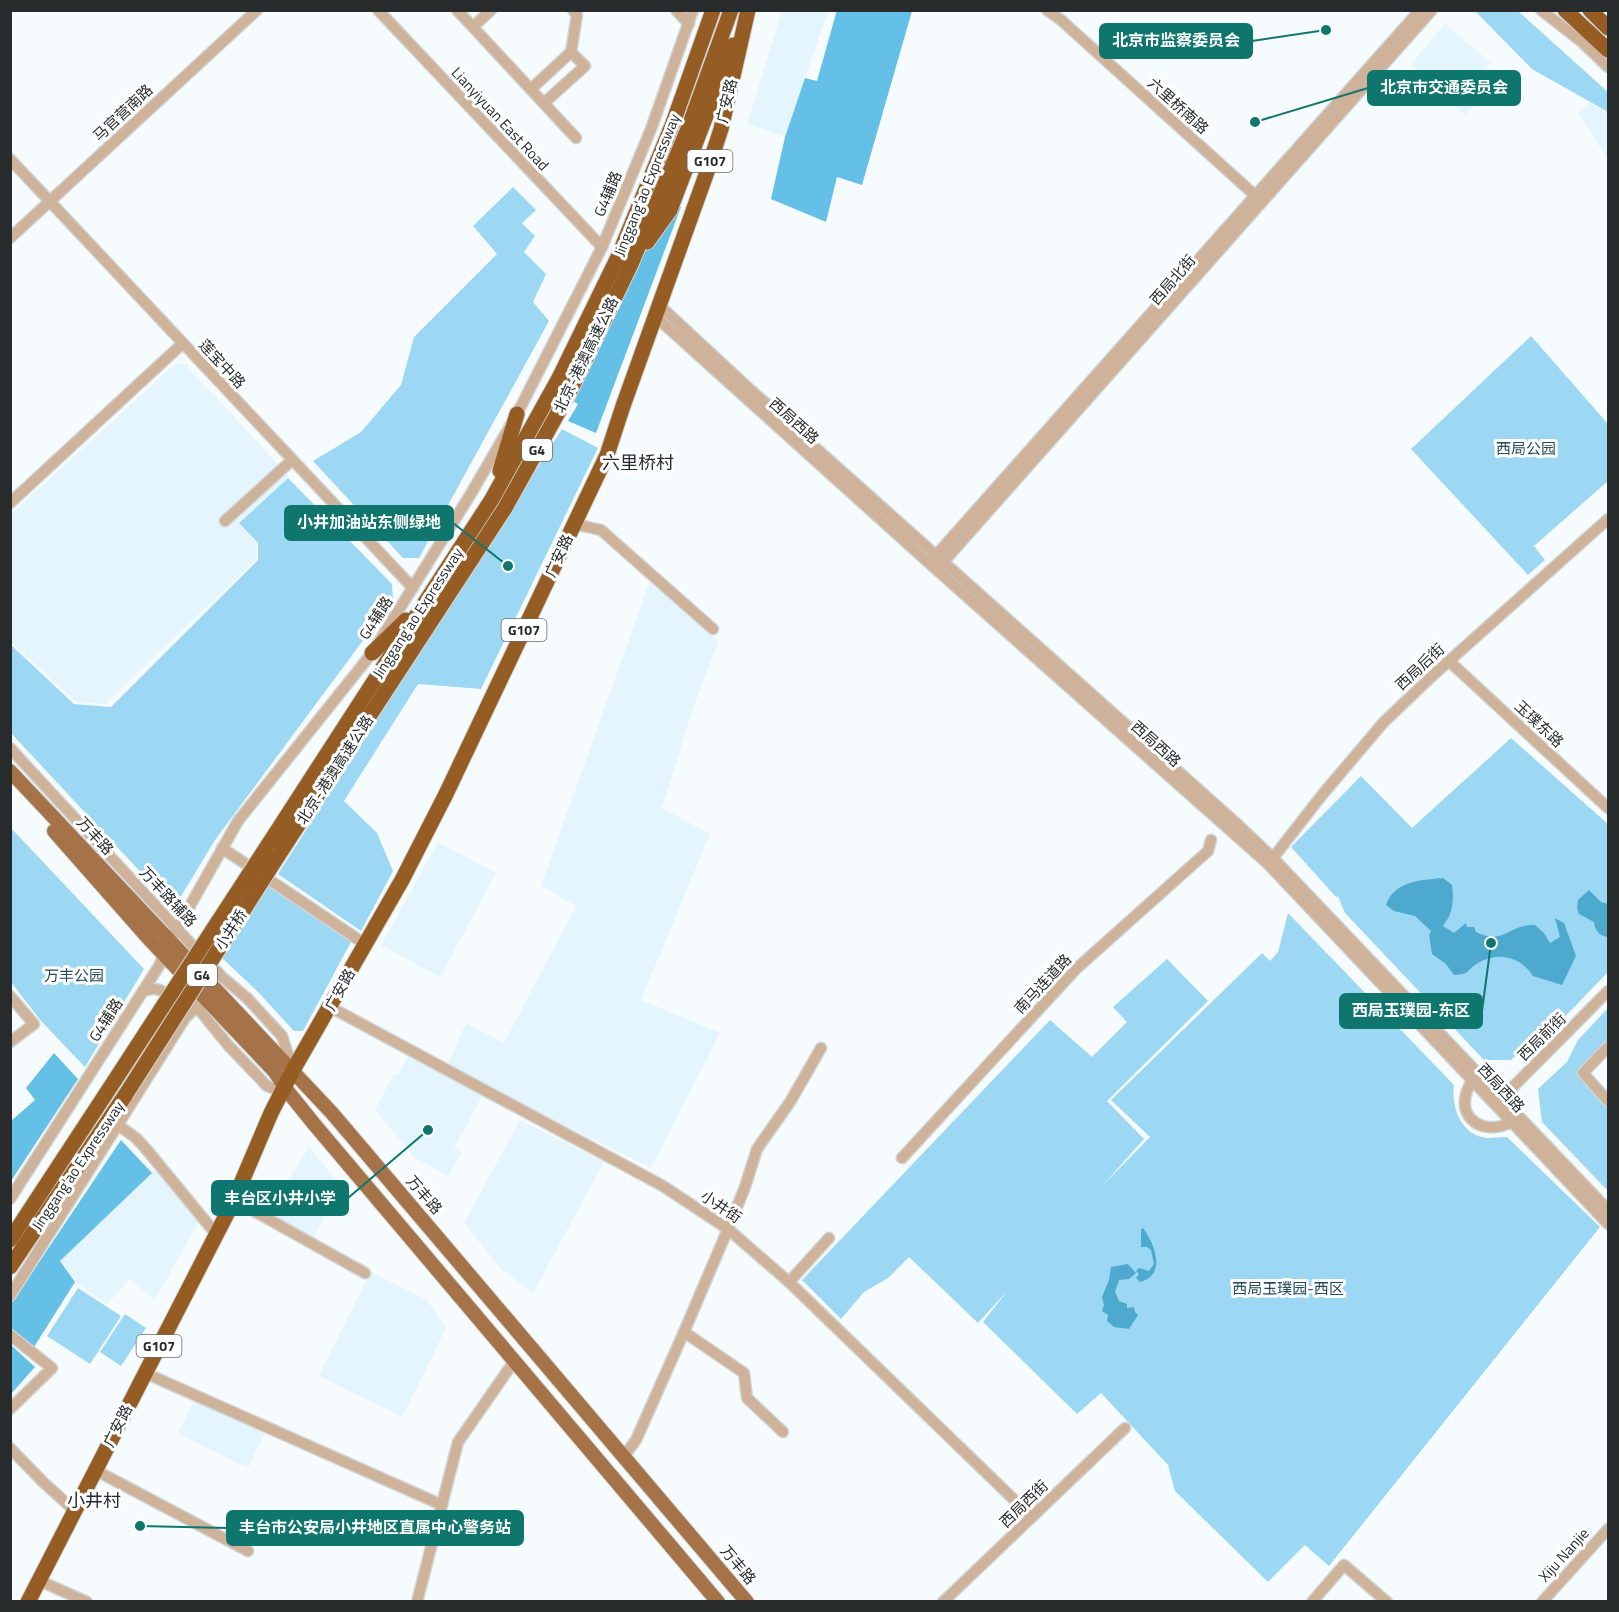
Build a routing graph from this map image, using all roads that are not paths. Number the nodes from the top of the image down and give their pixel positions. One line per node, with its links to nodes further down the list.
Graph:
1 (257, 10): 28 (street, 马官营南路)
2 (378, 10): 30 (street, Lianyiyuan East Road)
3 (457, 10): 18 (street)
4 (491, 10): 18 (street)
5 (573, 10): 21 (street)
6 (676, 10): 17 (street)
7 (693, 10): 17 (street, G4辅路)
8 (714, 10): 36 (highway, Jinggang'ao Expressway / G4)
9 (731, 10): 31 (highway, 北京-港澳高速公路 / G4)
10 (1047, 10): 27 (street, 六里桥南路)
11 (1420, 10): 27 (street, 西局北街)
12 (1432, 10): 27 (street, 西局北街)
13 (1541, 10): 22 (street)
14 (1565, 10): 20 (highway)
15 (1590, 10): 19 (highway)
16 (748, 11): 31 (highway); 32 (highway, 广安路 / G107)
17 (689, 24): 30 (street, G4辅路)
18 (473, 27): 23 (street)
19 (1608, 28)
20 (1608, 50)
21 (572, 52): 23 (street); 24 (street)
22 (1608, 68)
23 (531, 89): 24 (street)
24 (544, 103): 25 (street)
25 (576, 138)
26 (10, 159): 28 (street, 莲宝中路)
27 (1259, 199): 41 (street, 西局北街)
28 (49, 201): 29 (street, 马官营南路); 33 (street, 莲宝中路)
29 (10, 238)
30 (602, 247): 34 (street, G4辅路)
31 (631, 264): 53 (highway, 北京-港澳高速公路 / G4)
32 (658, 311): 40 (highway, 广安路 / G107); 41 (street, 西局西路)
33 (182, 344): 35 (street, 莲宝中路); 37 (street)
34 (517, 414): 36 (highway); 42 (street, G4辅路)
35 (292, 460): 39 (street); 42 (street, 莲宝中路)
36 (492, 499): 43 (highway, Jinggang'ao Expressway / G4)
37 (10, 503)
38 (1608, 519): 46 (street, 西局后街)
39 (225, 521)
40 (574, 524): 44 (street); 56 (highway, 广安路 / G107)
41 (936, 563): 54 (street, 西局西路); 69 (street, 西局西路)
42 (413, 588): 45 (street, G4辅路)
43 (426, 602): 45 (highway); 53 (highway, Jinggang'ao Expressway / G4)
44 (712, 629)
45 (372, 653): 52 (street, G4辅路)
46 (1449, 661): 50 (street, 玉璞东路); 54 (street, 西局后街)
47 (10, 748): 55 (street, 万丰路辅路)
48 (10, 771): 55 (main road, 万丰路)
49 (10, 784): 57 (main road, 万丰路)
50 (1608, 808)
51 (1211, 840): 78 (street, 南马连道路)
52 (222, 848): 55 (street, G4辅路); 56 (street)
53 (273, 851): 68 (highway, 小井桥 / G4, bridge); 71 (highway, 小井桥 / G4, bridge)
54 (1273, 858): 72 (street, 西局西路)
55 (174, 935): 57 (street, G4辅路); 67 (main road, 万丰路)
56 (365, 944): 62 (highway, 广安路 / G107)
57 (164, 955): 58 (street, G4辅路); 61 (main road, 万丰路)
58 (143, 991): 63 (street); 79 (street, G4辅路)
59 (10, 996): 64 (street)
60 (1607, 996): 72 (street, 西局前街)
61 (200, 997): 63 (street); 70 (main road, 万丰路)
62 (330, 1007): 67 (highway, 广安路 / G107); 83 (street, 小井街)
63 (185, 1017): 77 (street)
64 (10, 1042)
65 (1608, 1047): 73 (street)
66 (821, 1048): 83 (street)
67 (293, 1070): 70 (highway, G107); 74 (main road, 万丰路)
68 (115, 1080): 86 (highway, Jinggang'ao Expressway / G4)
69 (1473, 1080): 72 (street, 西局西路); 75 (street)
70 (285, 1088): 76 (main road, 万丰路); 80 (highway, 广安路 / G107)
71 (126, 1094): 87 (highway, Jinggang'ao Expressway / G4)
72 (1499, 1101): 75 (street, 西局西路); 81 (street, 西局西路)
73 (1608, 1101)
74 (332, 1113): 76 (main road); 95 (main road, 万丰路)
75 (1512, 1122): 82 (street, 西局西路)
76 (314, 1124): 93 (main road, 万丰路)
77 (118, 1125): 84 (street); 90 (street)
78 (902, 1158)
79 (10, 1199)
80 (234, 1200): 84 (highway, 广安路 / G107); 88 (street)
81 (1608, 1210)
82 (1608, 1224)
83 (728, 1229): 89 (street, 小井街); 91 (street)
84 (216, 1234): 94 (highway, 广安路 / G107)
85 (829, 1238): 89 (street)
86 (10, 1240)
87 (10, 1267)
88 (365, 1273)
89 (789, 1282): 106 (street, 小井街)
90 (10, 1296)
91 (684, 1332): 98 (street); 100 (street)
92 (10, 1335): 96 (street)
93 (515, 1360): 95 (main road); 101 (main road, 万丰路); 103 (street)
94 (145, 1373): 102 (highway, 广安路 / G107); 103 (street)
95 (579, 1403): 100 (main road, 万丰路)
96 (10, 1409)
97 (1125, 1428): 106 (street, 西局西街)
98 (783, 1432)
99 (10, 1448): 104 (street)
100 (624, 1456): 105 (main road, 万丰路)
101 (602, 1466): 105 (main road); 114 (main road, 万丰路)
102 (95, 1470): 104 (highway, 广安路 / G107); 108 (street)
103 (442, 1505): 113 (street)
104 (74, 1510): 109 (highway, 广安路 / G107)
105 (671, 1511): 115 (main road, 万丰路)
106 (1032, 1517): 110 (street, 西局西街)
107 (1608, 1529): 118 (street, Xiju Nanjie)
108 (248, 1551)
109 (38, 1580): 111 (highway, 广安路 / G107); 112 (street)
110 (950, 1599)
111 (28, 1602)
112 (87, 1602)
113 (417, 1602)
114 (718, 1602)
115 (747, 1602)
116 (1312, 1602): 117 (street)
117 (1387, 1602)
118 (1542, 1602)

